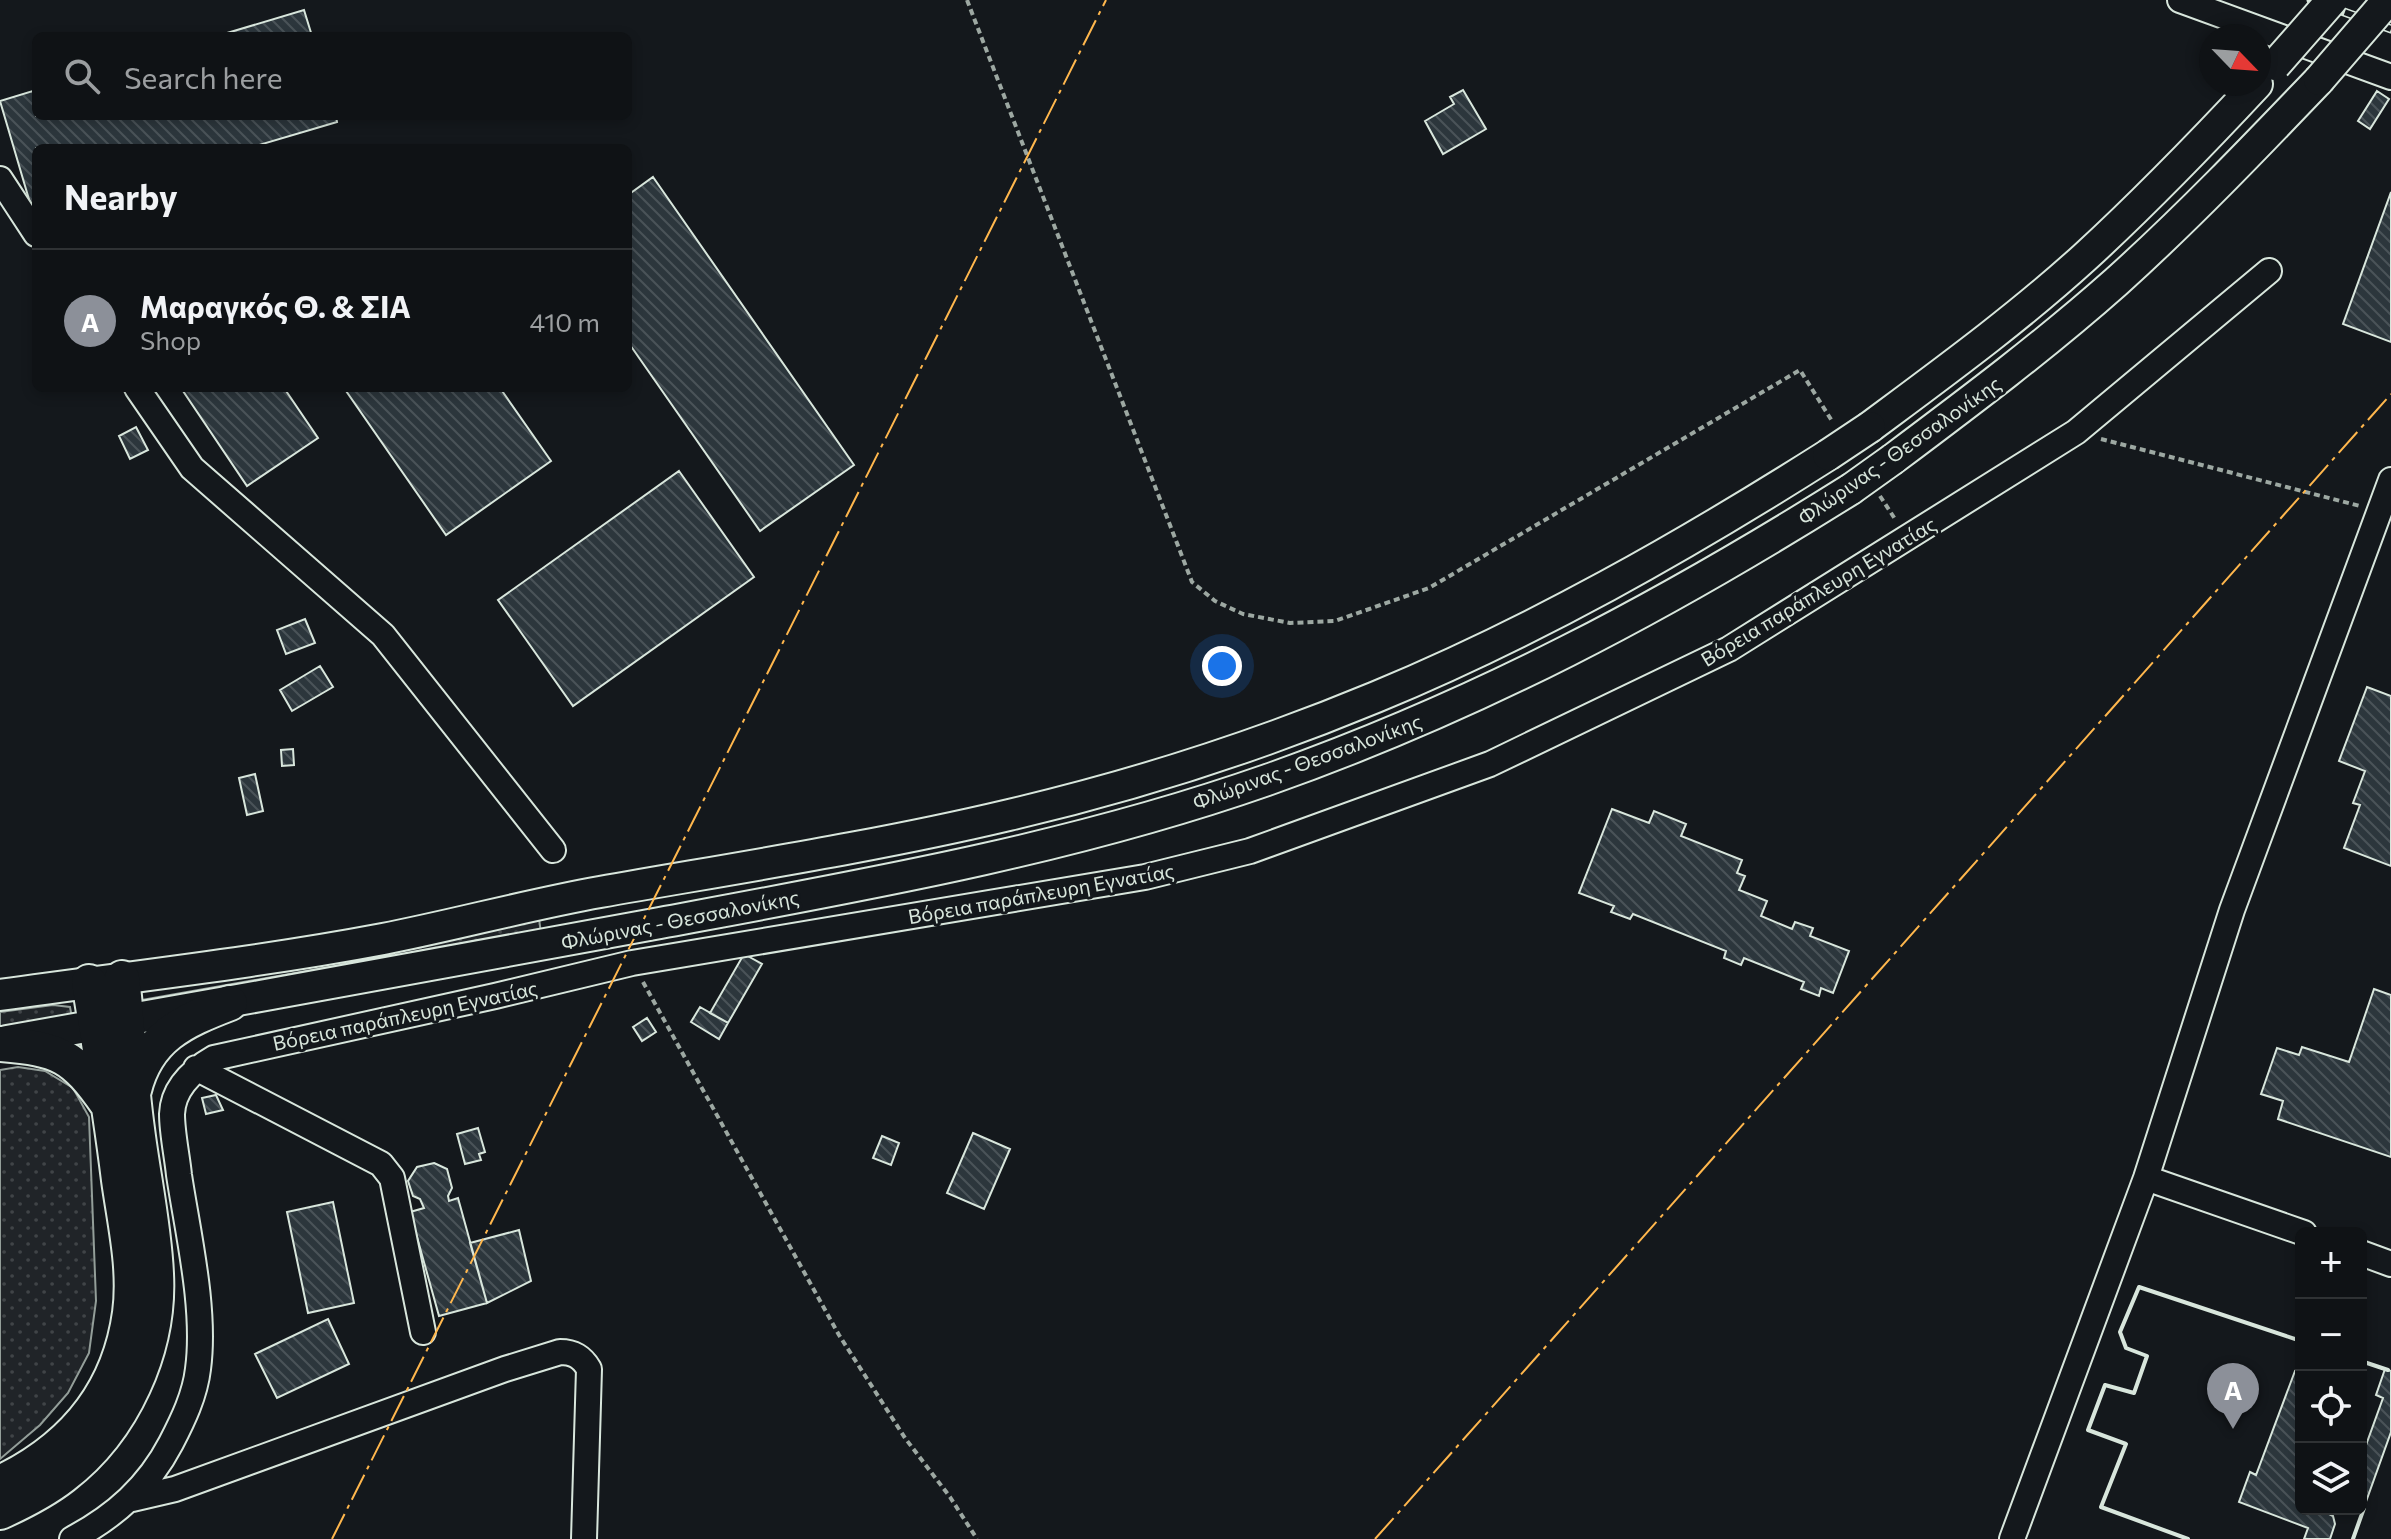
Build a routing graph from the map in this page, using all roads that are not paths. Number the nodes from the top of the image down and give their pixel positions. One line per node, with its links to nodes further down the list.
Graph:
1 (2180, 0): 5 (street)
2 (2332, 0): 4 (main road, Φλώρινας - Θεσσαλονίκης, bridge)
3 (2388, 0): 15 (main road, Φλώρινας - Θεσσαλονίκης, bridge)
4 (2271, 68)
5 (2391, 77)
6 (2245, 96): 13 (main road, Φλώρινας - Θεσσαλονίκης, bridge)
7 (0, 179): 8 (street)
8 (32, 228)
9 (2269, 271): 18 (street, Βόρεια παράπλευρη Εγνατίας)
10 (140, 392): 12 (street)
11 (2391, 480): 20 (street)
12 (553, 850)
13 (106, 980): 14 (main road, Φλώρινας - Θεσσαλονίκης); 16 (highway)
14 (0, 995)
15 (230, 1003): 16 (main road, Φλώρινας - Θεσσαλονίκης); 19 (highway)
16 (112, 1023): 17 (main road, Φλώρινας - Θεσσαλονίκης); 19 (highway)
17 (0, 1043): 19 (highway)
18 (196, 1068): 24 (street); 26 (street)
19 (121, 1104): 25 (highway); 27 (highway)
20 (2146, 1178): 21 (street); 30 (street)
21 (2295, 1230)
22 (2367, 1255): 23 (street)
23 (2391, 1264)
24 (423, 1332)
25 (0, 1483)
26 (132, 1499): 28 (street); 29 (street)
27 (0, 1512)
28 (72, 1539)
29 (584, 1539)
30 (2012, 1539)

